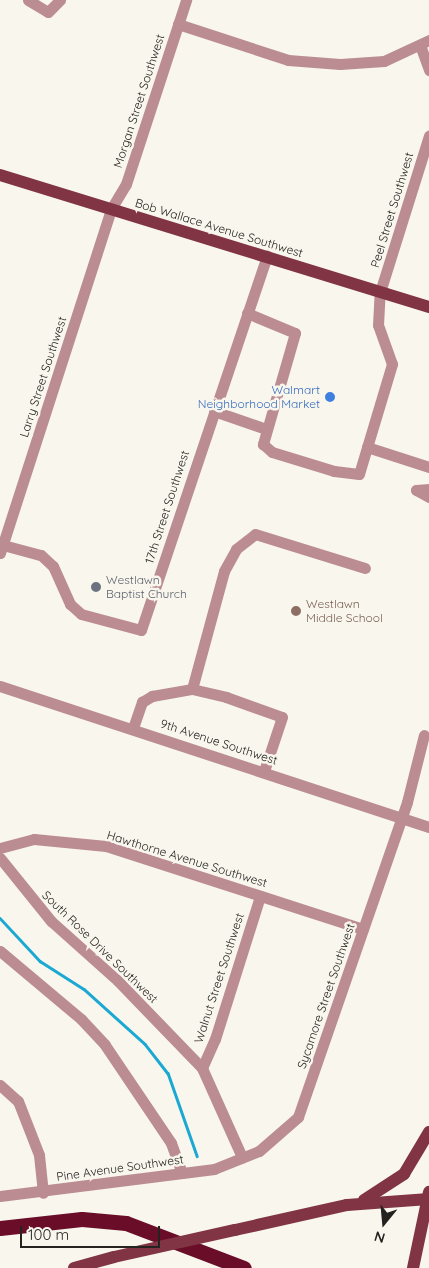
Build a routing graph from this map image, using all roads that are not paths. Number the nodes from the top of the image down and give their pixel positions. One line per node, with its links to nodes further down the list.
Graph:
1 (28, 0): 2 (street)
2 (60, 0)
3 (186, 0): 4 (street, Morgan Street Southwest)
4 (178, 24): 5 (street); 9 (street, Morgan Street Southwest)
5 (425, 43): 6 (street)
6 (429, 70)
7 (429, 136): 11 (street, Peel Street Southwest)
8 (0, 175): 9 (main road, Bob Wallace Avenue Southwest)
9 (112, 209): 10 (main road, Bob Wallace Avenue Southwest); 20 (street, Larry Street Southwest)
10 (267, 256): 11 (main road, Bob Wallace Avenue Southwest); 13 (street, 17th Street Southwest)
11 (380, 292): 12 (main road, Bob Wallace Avenue Southwest); 16 (street, Peel Street Southwest)
12 (429, 308)
13 (247, 313): 14 (street, 17th Street Southwest); 15 (street)
14 (214, 411): 15 (street); 20 (street, 17th Street Southwest)
15 (266, 429): 16 (street, Peel Street Southwest)
16 (367, 447): 17 (street)
17 (429, 467)
18 (429, 489): 19 (street)
19 (429, 497)
20 (2, 549)
21 (365, 568): 23 (street)
22 (0, 686): 24 (street, 9th Avenue Southwest)
23 (192, 689): 24 (street); 26 (street)
24 (133, 728): 26 (street, 9th Avenue Southwest)
25 (424, 735): 27 (street, Sycamore Street Southwest)
26 (264, 771): 27 (street, 9th Avenue Southwest)
27 (400, 817): 28 (street, 9th Avenue Southwest); 32 (street, Sycamore Street Southwest)
28 (429, 827)
29 (0, 848): 31 (street, Hawthorne Avenue Southwest)
30 (0, 858): 34 (street, South Rose Drive Southwest)
31 (260, 896): 32 (street, Hawthorne Avenue Southwest); 34 (street, Walnut Street Southwest)
32 (363, 929): 37 (street, Sycamore Street Southwest)
33 (0, 951): 38 (street)
34 (202, 1068): 37 (street, South Rose Drive Southwest)
35 (0, 1085): 39 (street)
36 (429, 1132): 42 (main road)
37 (242, 1157): 38 (street, Pine Avenue Southwest)
38 (182, 1174): 39 (street, Pine Avenue Southwest)
39 (43, 1193): 40 (street, Pine Avenue Southwest)
40 (0, 1196)
41 (429, 1196): 42 (main road); 46 (main road)
42 (347, 1205): 44 (main road, bridge)
43 (0, 1228): 45 (highway)
44 (74, 1268)
45 (244, 1268)
46 (413, 1268)

